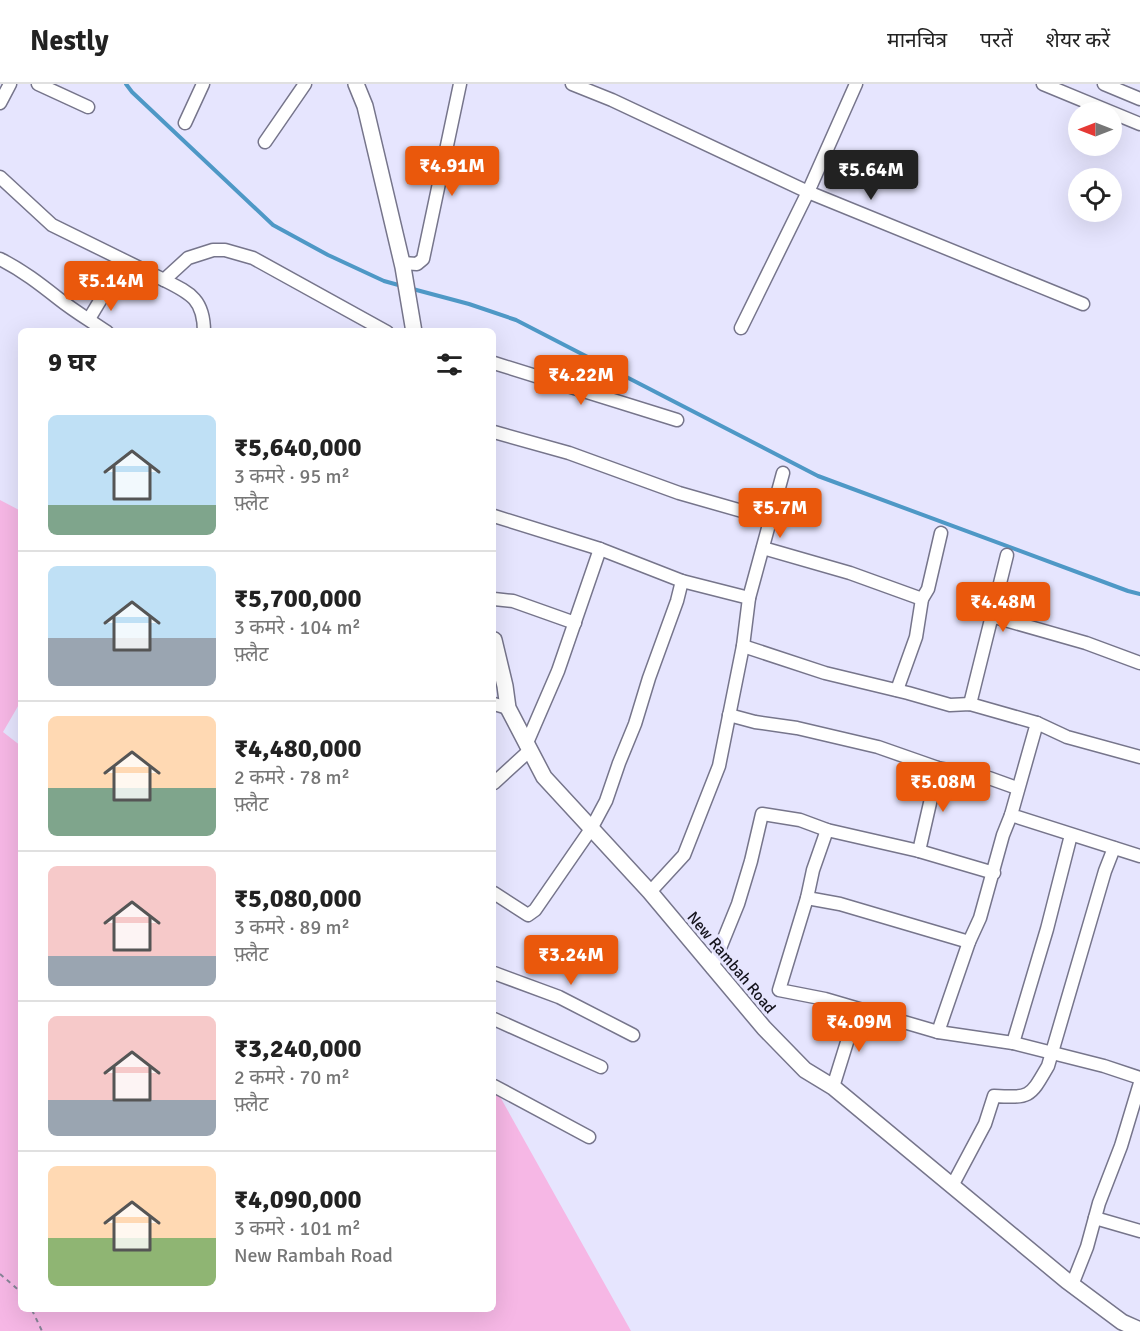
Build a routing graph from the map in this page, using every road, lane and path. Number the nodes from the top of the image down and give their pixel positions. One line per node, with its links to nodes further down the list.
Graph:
1 (10, 84): 12 (street)
2 (38, 84): 13 (street)
3 (203, 84): 14 (street)
4 (305, 84): 16 (street)
5 (356, 84): 20 (street)
6 (460, 84): 20 (street)
7 (572, 84): 18 (street)
8 (856, 84): 18 (street)
9 (1043, 84): 15 (street)
10 (1104, 84): 11 (street)
11 (1140, 99)
12 (0, 102)
13 (88, 108)
14 (185, 123)
15 (1140, 124)
16 (265, 142)
17 (0, 177): 21 (street)
18 (808, 192): 23 (street); 29 (street)
19 (0, 260): 24 (street)
20 (402, 265): 25 (street)
21 (164, 280): 27 (street); 28 (street)
22 (107, 290): 24 (street)
23 (1083, 304)
24 (89, 319): 26 (street)
25 (414, 327)
26 (101, 328)
27 (204, 328)
28 (380, 328)
29 (741, 328)
30 (496, 364): 31 (street)
31 (677, 420)
32 (496, 433): 35 (street)
33 (783, 473): 35 (street)
34 (496, 517): 38 (street)
35 (770, 519): 37 (street)
36 (941, 533): 43 (street)
37 (762, 548): 41 (street); 43 (street)
38 (600, 549): 40 (street); 45 (street)
39 (1007, 555): 44 (street)
40 (682, 581): 41 (street); 60 (street)
41 (749, 598): 46 (street)
42 (496, 599): 45 (street)
43 (922, 599): 49 (street)
44 (991, 616): 48 (street); 50 (street)
45 (575, 623): 54 (street)
46 (743, 646): 49 (street); 52 (street)
47 (496, 648): 51 (street, New Rambah Road)
48 (1140, 663)
49 (897, 690): 50 (street)
50 (970, 704): 53 (street)
51 (501, 706): 54 (street, New Rambah Road)
52 (729, 715): 56 (street); 67 (street)
53 (1036, 723): 55 (street); 58 (street)
54 (528, 748): 57 (street); 60 (street, New Rambah Road)
55 (1140, 757)
56 (938, 768): 58 (street); 64 (street)
57 (496, 781)
58 (1017, 788): 59 (street)
59 (1011, 815): 62 (street); 66 (street)
60 (591, 829): 67 (street, New Rambah Road); 68 (street)
61 (827, 830): 64 (street); 69 (street); 71 (street)
62 (1071, 835): 63 (street); 77 (street)
63 (1114, 848): 65 (street); 78 (street)
64 (919, 852): 66 (street)
65 (1140, 856)
66 (994, 873): 70 (street)
67 (650, 892): 71 (street, New Rambah Road)
68 (496, 894)
69 (807, 898): 70 (street); 73 (street)
70 (969, 942): 75 (street)
71 (712, 968): 83 (street, New Rambah Road)
72 (496, 974): 76 (street)
73 (857, 1010): 75 (street); 83 (street)
74 (496, 1020): 79 (street)
75 (938, 1032): 77 (street)
76 (633, 1035)
77 (1013, 1043): 78 (street)
78 (1052, 1053): 80 (street); 85 (street)
79 (601, 1067)
80 (1140, 1078)
81 (1140, 1083): 86 (street)
82 (496, 1087): 84 (street)
83 (833, 1087): 85 (street, New Rambah Road)
84 (589, 1137)
85 (952, 1186): 89 (street, New Rambah Road)
86 (1095, 1218): 87 (street); 89 (street)
87 (1140, 1231)
88 (0, 1274): 90 (path)
89 (1072, 1285): 92 (street, New Rambah Road)
90 (18, 1289)
91 (33, 1312): 93 (path)
92 (1140, 1330)
93 (42, 1331)

